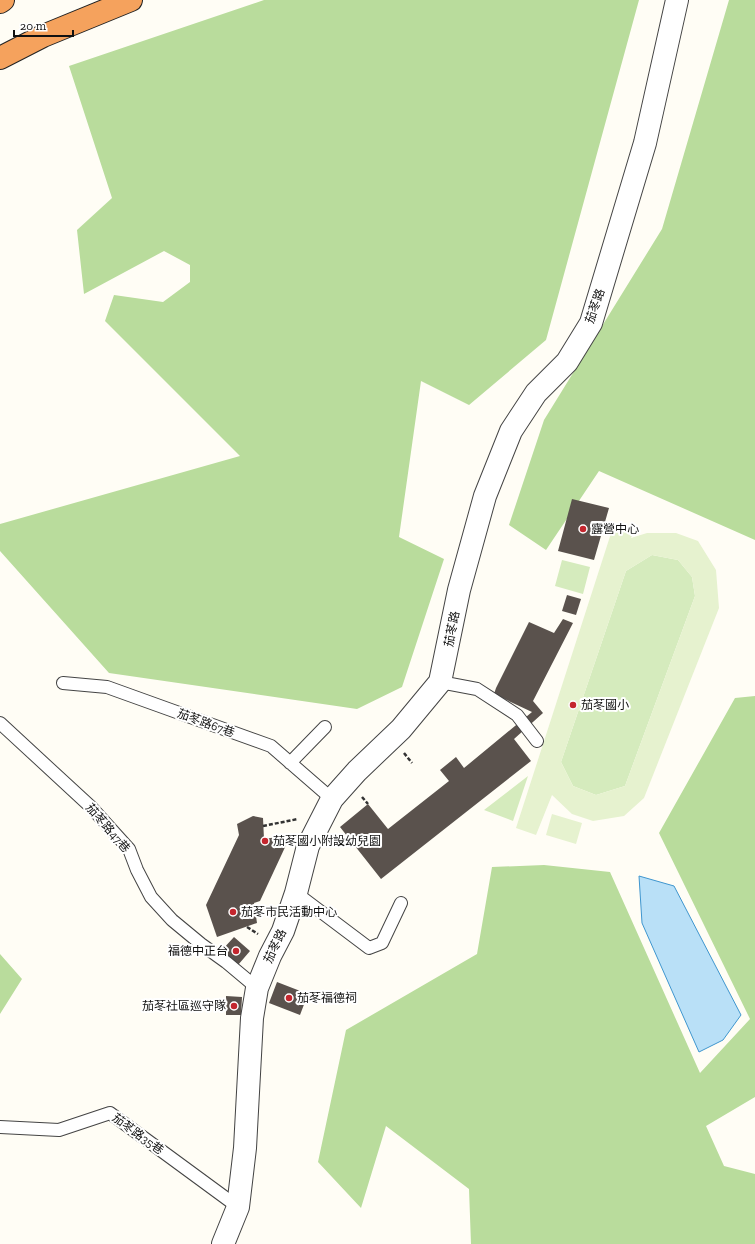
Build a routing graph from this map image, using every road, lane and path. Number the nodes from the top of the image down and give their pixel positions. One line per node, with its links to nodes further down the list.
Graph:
1 (3, 0): 4 (highway)
2 (131, 0): 5 (highway)
3 (677, 0): 6 (street, 茄苳路)
4 (0, 2)
5 (0, 58)
6 (440, 682): 10 (lane); 12 (street, 茄苳路)
7 (64, 684): 11 (lane, 茄苳路67巷)
8 (0, 723): 19 (lane, 茄苳路47巷)
9 (326, 727): 11 (lane)
10 (537, 741)
11 (290, 763): 12 (lane, 茄苳路67巷)
12 (332, 799): 13 (street, 茄苳路)
13 (319, 825): 14 (path); 15 (street, 茄苳路)
14 (263, 826)
15 (296, 893): 16 (lane); 19 (street, 茄苳路)
16 (401, 903)
17 (246, 927): 18 (path)
18 (262, 937)
19 (257, 988): 21 (street, 茄苳路)
20 (0, 1127): 21 (lane, 茄苳路35巷)
21 (238, 1207): 22 (street, 茄苳路)
22 (223, 1244)

